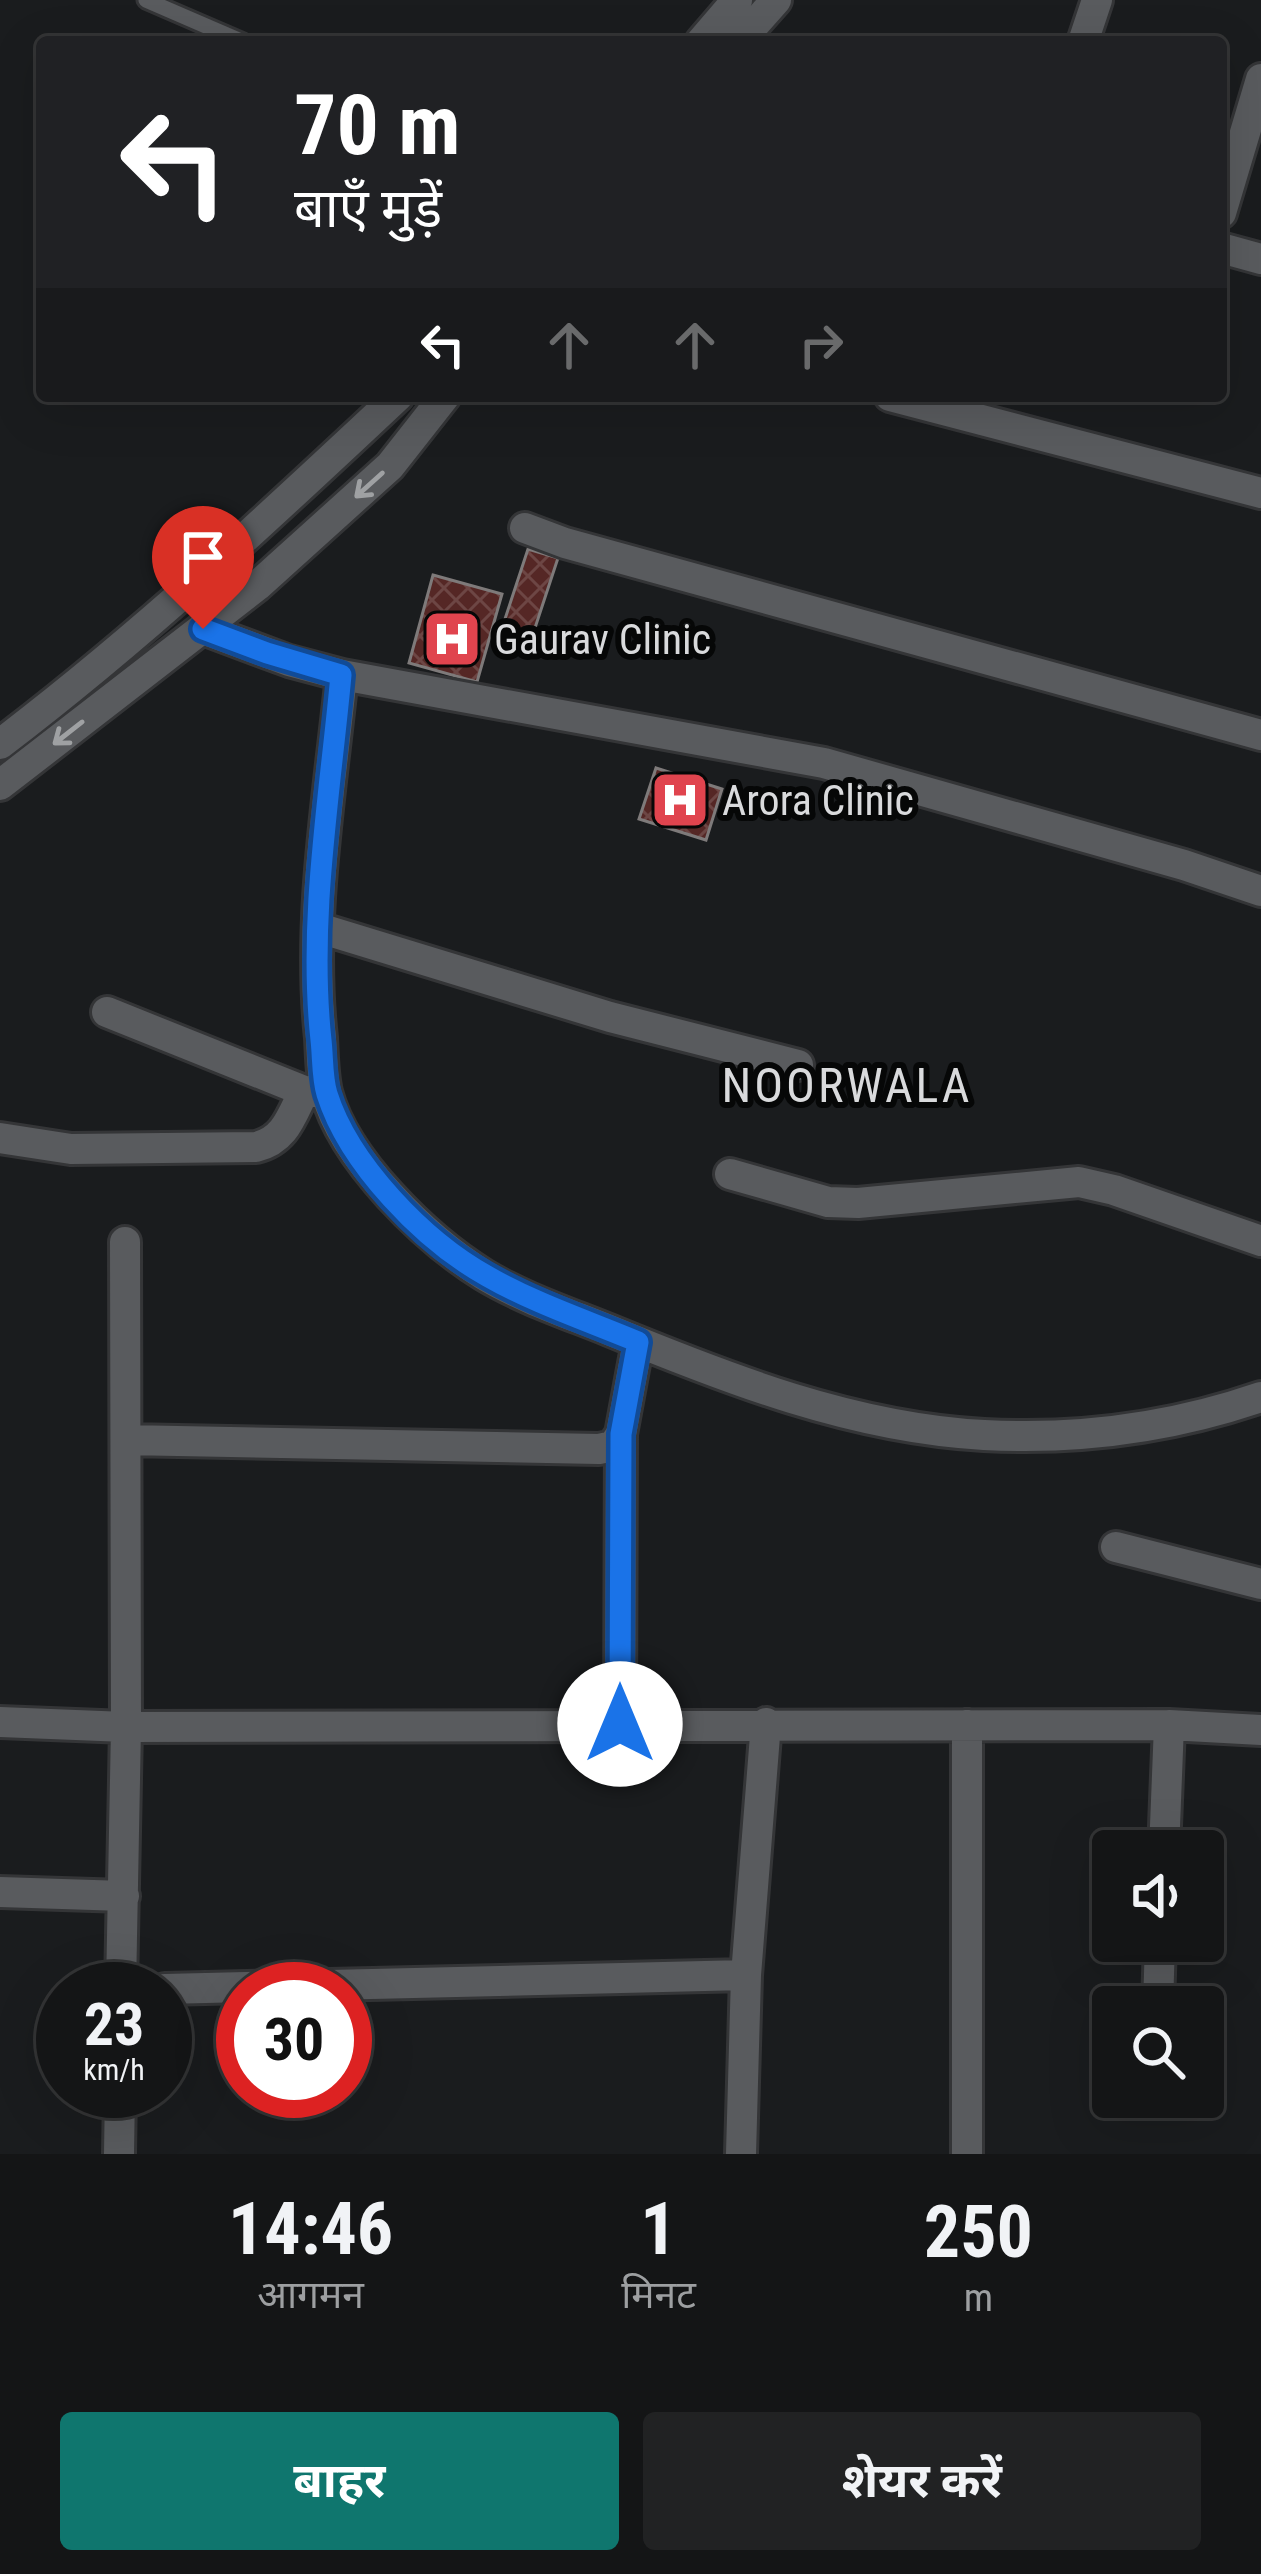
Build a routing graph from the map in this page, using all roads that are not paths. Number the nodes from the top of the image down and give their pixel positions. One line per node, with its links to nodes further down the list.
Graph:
1 (146, 0): 5 (lane)
2 (736, 0): 6 (street)
3 (776, 0): 7 (street)
4 (1097, 0): 8 (street)
5 (229, 36)
6 (706, 36)
7 (744, 36)
8 (1085, 36)
9 (1261, 79): 10 (street)
10 (1227, 193)
11 (1227, 250): 12 (street)
12 (1261, 259)
13 (392, 402): 21 (street)
14 (440, 402): 18 (street, one-way to 18)
15 (913, 402): 16 (street)
16 (1261, 493)
17 (525, 528): 20 (street)
18 (203, 629): 19 (street); 22 (street, one-way to 22)
19 (341, 675): 23 (street); 24 (street)
20 (1261, 736)
21 (0, 743)
22 (0, 785)
23 (1261, 891)
24 (319, 928): 26 (street); 27 (street)
25 (106, 1012): 27 (street)
26 (798, 1065)
27 (315, 1092): 28 (street); 32 (street)
28 (0, 1138)
29 (730, 1174): 30 (street)
30 (1261, 1241)
31 (125, 1243): 35 (street)
32 (638, 1342): 33 (street); 34 (street)
33 (1261, 1397)
34 (621, 1434): 35 (street); 40 (street)
35 (126, 1440): 43 (street)
36 (1116, 1547): 37 (street)
37 (1261, 1584)
38 (0, 1722): 43 (street)
39 (766, 1723): 40 (street); 41 (street); 49 (street)
40 (620, 1724): 43 (street)
41 (967, 1725): 42 (street); 54 (street)
42 (1169, 1725): 44 (street); 45 (street)
43 (127, 1726): 47 (street)
44 (1261, 1730)
45 (1165, 1830)
46 (0, 1892): 47 (street)
47 (124, 1896): 48 (street)
48 (122, 1962)
49 (746, 1975): 50 (street); 53 (street)
50 (192, 1988)
51 (120, 2118): 52 (street)
52 (119, 2154)
53 (741, 2154)
54 (968, 2154)

